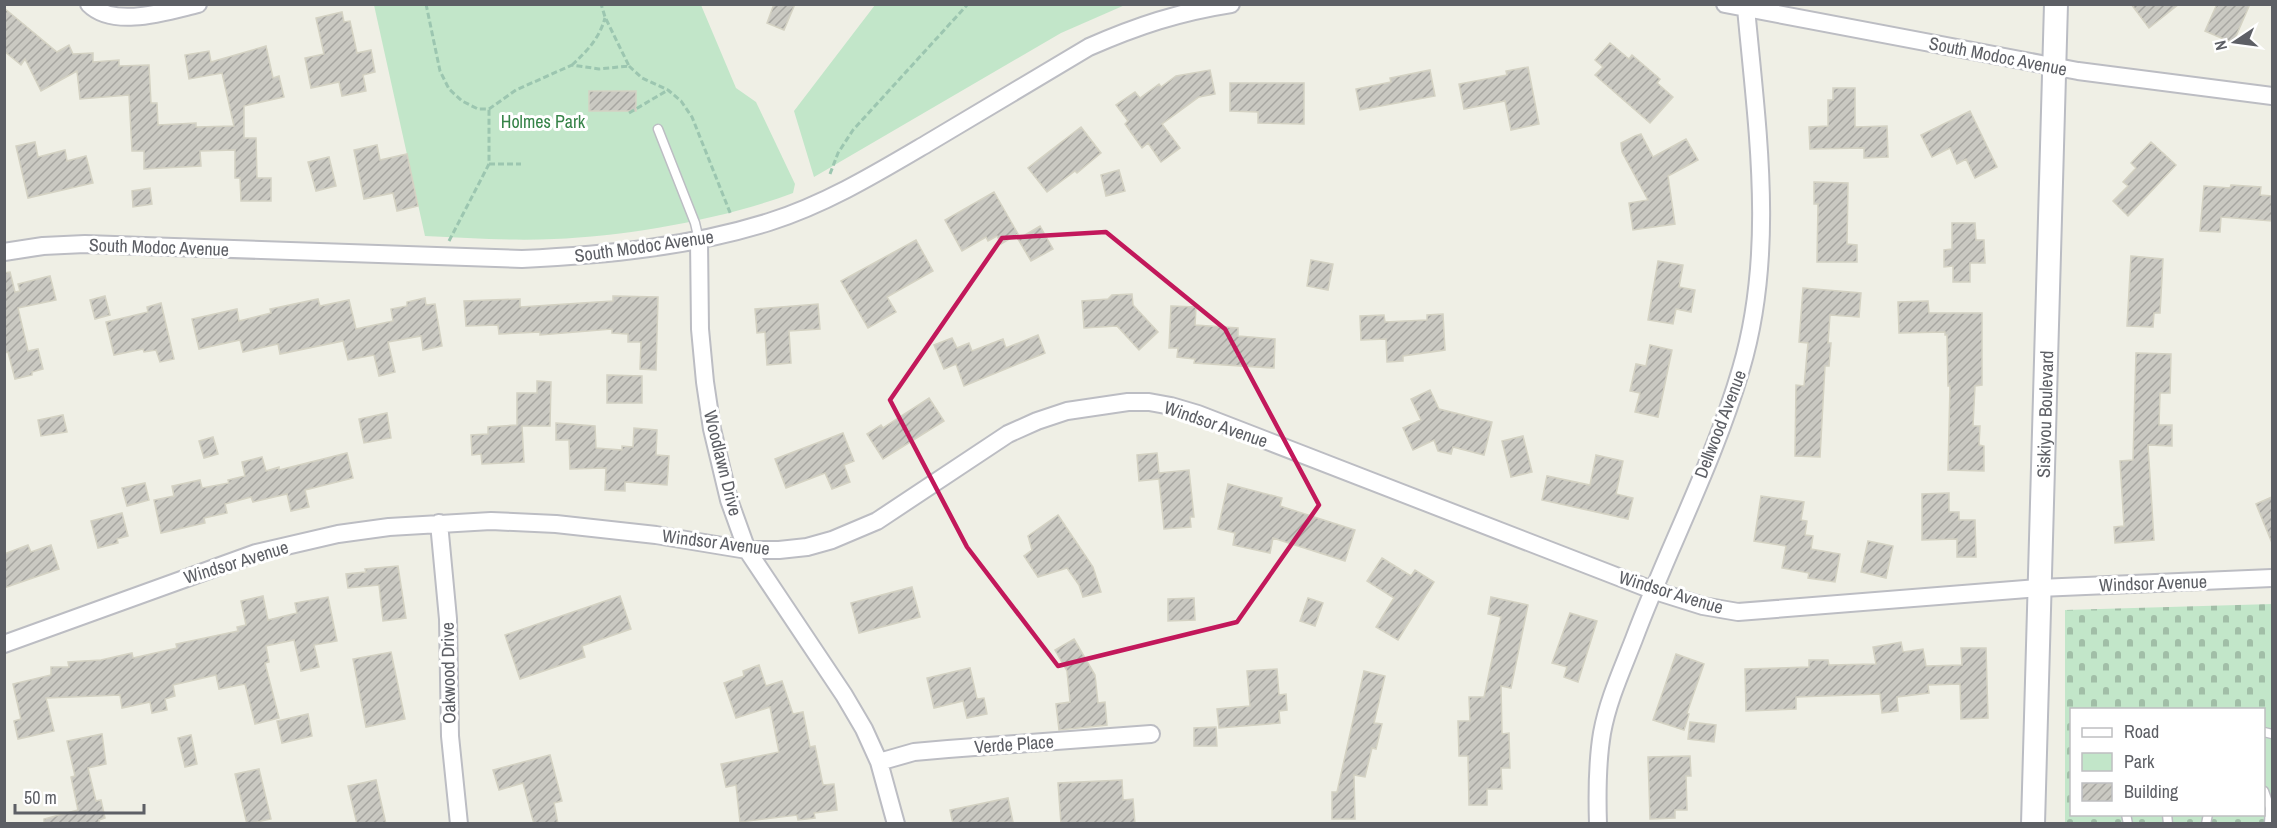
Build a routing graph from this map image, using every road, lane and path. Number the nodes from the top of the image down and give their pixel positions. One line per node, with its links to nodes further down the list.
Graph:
1 (89, 4): 2 (street)
2 (198, 4)
3 (426, 4): 16 (path)
4 (601, 4): 10 (path)
5 (968, 4): 21 (path)
6 (1231, 4): 23 (street, South Modoc Avenue)
7 (1725, 4): 9 (street, South Modoc Avenue)
8 (2056, 4): 13 (street, Siskiyou Boulevard)
9 (1746, 8): 13 (street, South Modoc Avenue); 30 (street, Dellwood Avenue)
10 (605, 17): 11 (path); 12 (path)
11 (572, 65): 12 (path); 16 (path)
12 (629, 66): 14 (path)
13 (2054, 67): 15 (street, South Modoc Avenue); 29 (street, Siskiyou Boulevard)
14 (668, 90): 17 (path); 22 (path)
15 (2272, 96)
16 (489, 109): 19 (path)
17 (629, 113)
18 (658, 129): 23 (lane)
19 (489, 164): 20 (path); 25 (path)
20 (521, 164)
21 (830, 174)
22 (731, 215)
23 (699, 240): 25 (street, South Modoc Avenue); 27 (street, Woodlawn Drive)
24 (4, 252): 25 (street, South Modoc Avenue)
25 (448, 256)
26 (439, 523): 27 (street, Windsor Avenue); 31 (street, Windsor Avenue); 35 (street, Oakwood Drive)
27 (747, 550): 30 (street, Windsor Avenue); 33 (street, Woodlawn Drive)
28 (2272, 578): 29 (street, Windsor Avenue)
29 (2039, 588): 30 (street, Windsor Avenue); 38 (street, Siskiyou Boulevard)
30 (1652, 590): 37 (street, Dellwood Avenue)
31 (4, 644)
32 (1150, 734): 33 (street, Verde Place)
33 (879, 762): 36 (street, Woodlawn Drive)
34 (2265, 793): 39 (lane)
35 (459, 824)
36 (896, 824)
37 (1598, 824)
38 (2033, 824)
39 (2269, 824)

